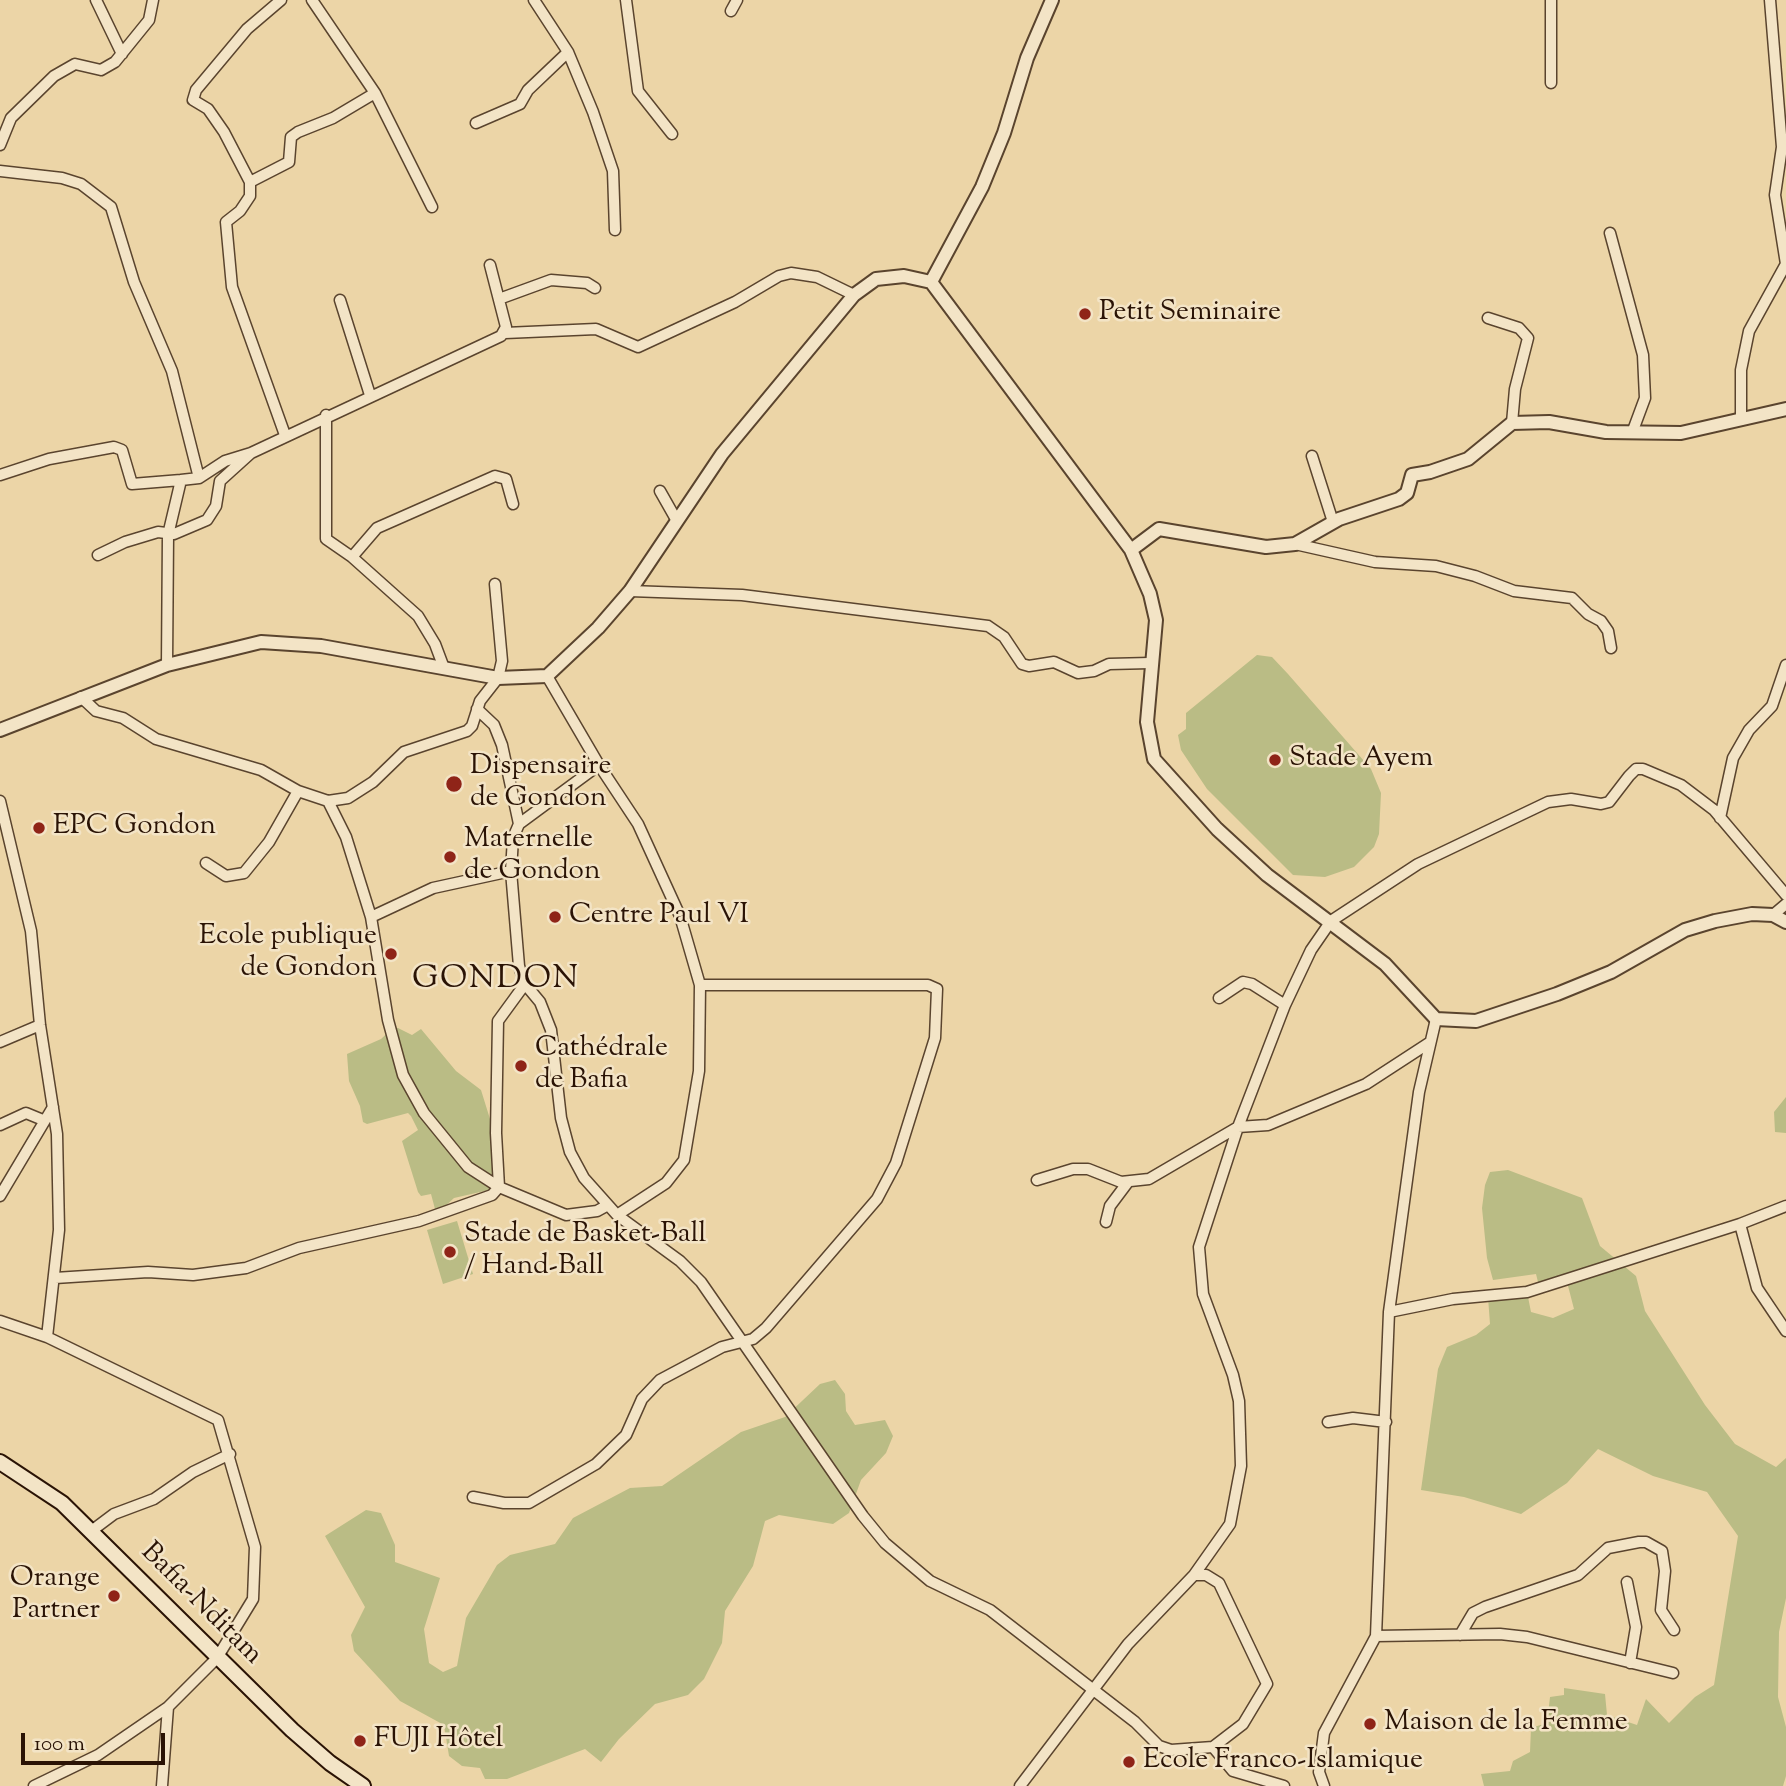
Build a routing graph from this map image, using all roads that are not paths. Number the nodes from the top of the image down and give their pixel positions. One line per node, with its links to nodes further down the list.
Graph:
1 (96, 0): 13 (street)
2 (153, 0): 13 (street)
3 (281, 0): 20 (street)
4 (312, 0): 15 (street)
5 (534, 0): 12 (street)
6 (626, 0): 17 (street)
7 (737, 0): 11 (street)
8 (1052, 0): 25 (street)
9 (1551, 0): 14 (street)
10 (1770, 0): 35 (street)
11 (731, 11)
12 (568, 52): 16 (street); 22 (street)
13 (122, 54): 18 (street)
14 (1551, 83)
15 (374, 93): 20 (street); 21 (street)
16 (476, 123)
17 (672, 134)
18 (0, 145)
19 (0, 171): 42 (street)
20 (250, 182): 38 (street)
21 (432, 207)
22 (615, 230)
23 (1610, 233): 37 (street)
24 (490, 265): 28 (street)
25 (931, 282): 27 (street); 50 (street)
26 (595, 289): 28 (street)
27 (854, 295): 31 (street); 46 (street)
28 (499, 299): 31 (street)
29 (340, 300): 32 (street)
30 (1488, 317): 36 (street)
31 (505, 333): 32 (street)
32 (370, 395): 34 (street)
33 (1786, 409): 35 (street)
34 (326, 415): 38 (street); 52 (street)
35 (1741, 420): 37 (street)
36 (1512, 423): 37 (street); 47 (street)
37 (1632, 433)
38 (285, 435): 39 (street)
39 (251, 453): 42 (street); 48 (street)
40 (1312, 456): 47 (street)
41 (0, 475): 43 (street)
42 (200, 478): 43 (street)
43 (181, 481): 48 (street)
44 (660, 491): 46 (street)
45 (513, 504): 52 (street)
46 (677, 521): 54 (street)
47 (1333, 523): 49 (street)
48 (169, 535): 51 (street); 57 (street)
49 (1295, 544): 50 (street); 55 (street)
50 (1131, 550): 56 (street)
51 (98, 555)
52 (352, 557): 59 (street)
53 (495, 584): 61 (street)
54 (630, 591): 56 (street); 60 (street)
55 (1611, 648)
56 (1150, 663): 77 (street)
57 (167, 665): 59 (street); 62 (street)
58 (1786, 665): 69 (street)
59 (444, 668): 61 (street)
60 (547, 676): 61 (street); 65 (street)
61 (498, 678): 63 (street)
62 (81, 697): 64 (street); 66 (street)
63 (477, 709): 68 (street); 70 (street)
64 (0, 730)
65 (599, 765): 70 (street); 80 (street)
66 (298, 791): 68 (street); 71 (street)
67 (0, 801): 84 (street)
68 (328, 801): 76 (street)
69 (1720, 818): 73 (street); 77 (street)
70 (519, 824): 72 (street)
71 (206, 863)
72 (511, 872): 76 (street); 79 (street)
73 (1786, 895)
74 (1786, 904): 75 (street)
75 (1773, 915): 78 (street); 83 (street)
76 (371, 918): 93 (street)
77 (1331, 921): 82 (street); 83 (street)
78 (1786, 922)
79 (525, 984): 93 (street); 95 (street)
80 (700, 985): 97 (street); 105 (street)
81 (1219, 998): 82 (street)
82 (1286, 1005): 90 (street)
83 (1436, 1019): 86 (street)
84 (40, 1025): 85 (street); 87 (street)
85 (0, 1042)
86 (1429, 1043): 90 (street); 101 (street)
87 (52, 1107): 88 (street); 100 (street)
88 (43, 1120): 89 (street); 94 (street)
89 (0, 1125)
90 (1238, 1128): 92 (street); 112 (street)
91 (1037, 1180): 92 (street)
92 (1129, 1182): 98 (street)
93 (499, 1187): 95 (street); 100 (street)
94 (0, 1196)
95 (608, 1205): 97 (street)
96 (1786, 1206): 99 (street)
97 (617, 1215): 105 (street)
98 (1106, 1222)
99 (1740, 1224): 101 (street); 103 (street)
100 (55, 1278): 104 (street)
101 (1389, 1312): 107 (street)
102 (0, 1321): 104 (street)
103 (1786, 1331)
104 (47, 1337): 108 (street)
105 (745, 1342): 110 (street); 120 (street)
106 (1328, 1422): 107 (street)
107 (1386, 1422): 116 (street)
108 (230, 1454): 111 (street); 117 (street)
109 (0, 1462): 111 (main road, Bafia-Nditam)
110 (473, 1497)
111 (90, 1532): 117 (main road, Bafia-Nditam)
112 (1194, 1575): 120 (street); 122 (street)
113 (1627, 1582): 118 (street)
114 (1674, 1630): 115 (street)
115 (1460, 1635): 116 (street); 118 (street)
116 (1376, 1636): 128 (street)
117 (217, 1658): 121 (street); 125 (main road, Bafia-Nditam)
118 (1630, 1663): 119 (street)
119 (1673, 1673)
120 (1092, 1690): 122 (street); 126 (street)
121 (167, 1707): 123 (street); 124 (street)
122 (1213, 1747): 127 (street)
123 (34, 1786)
124 (162, 1786)
125 (363, 1786)
126 (1020, 1786)
127 (1284, 1786)
128 (1324, 1786)

